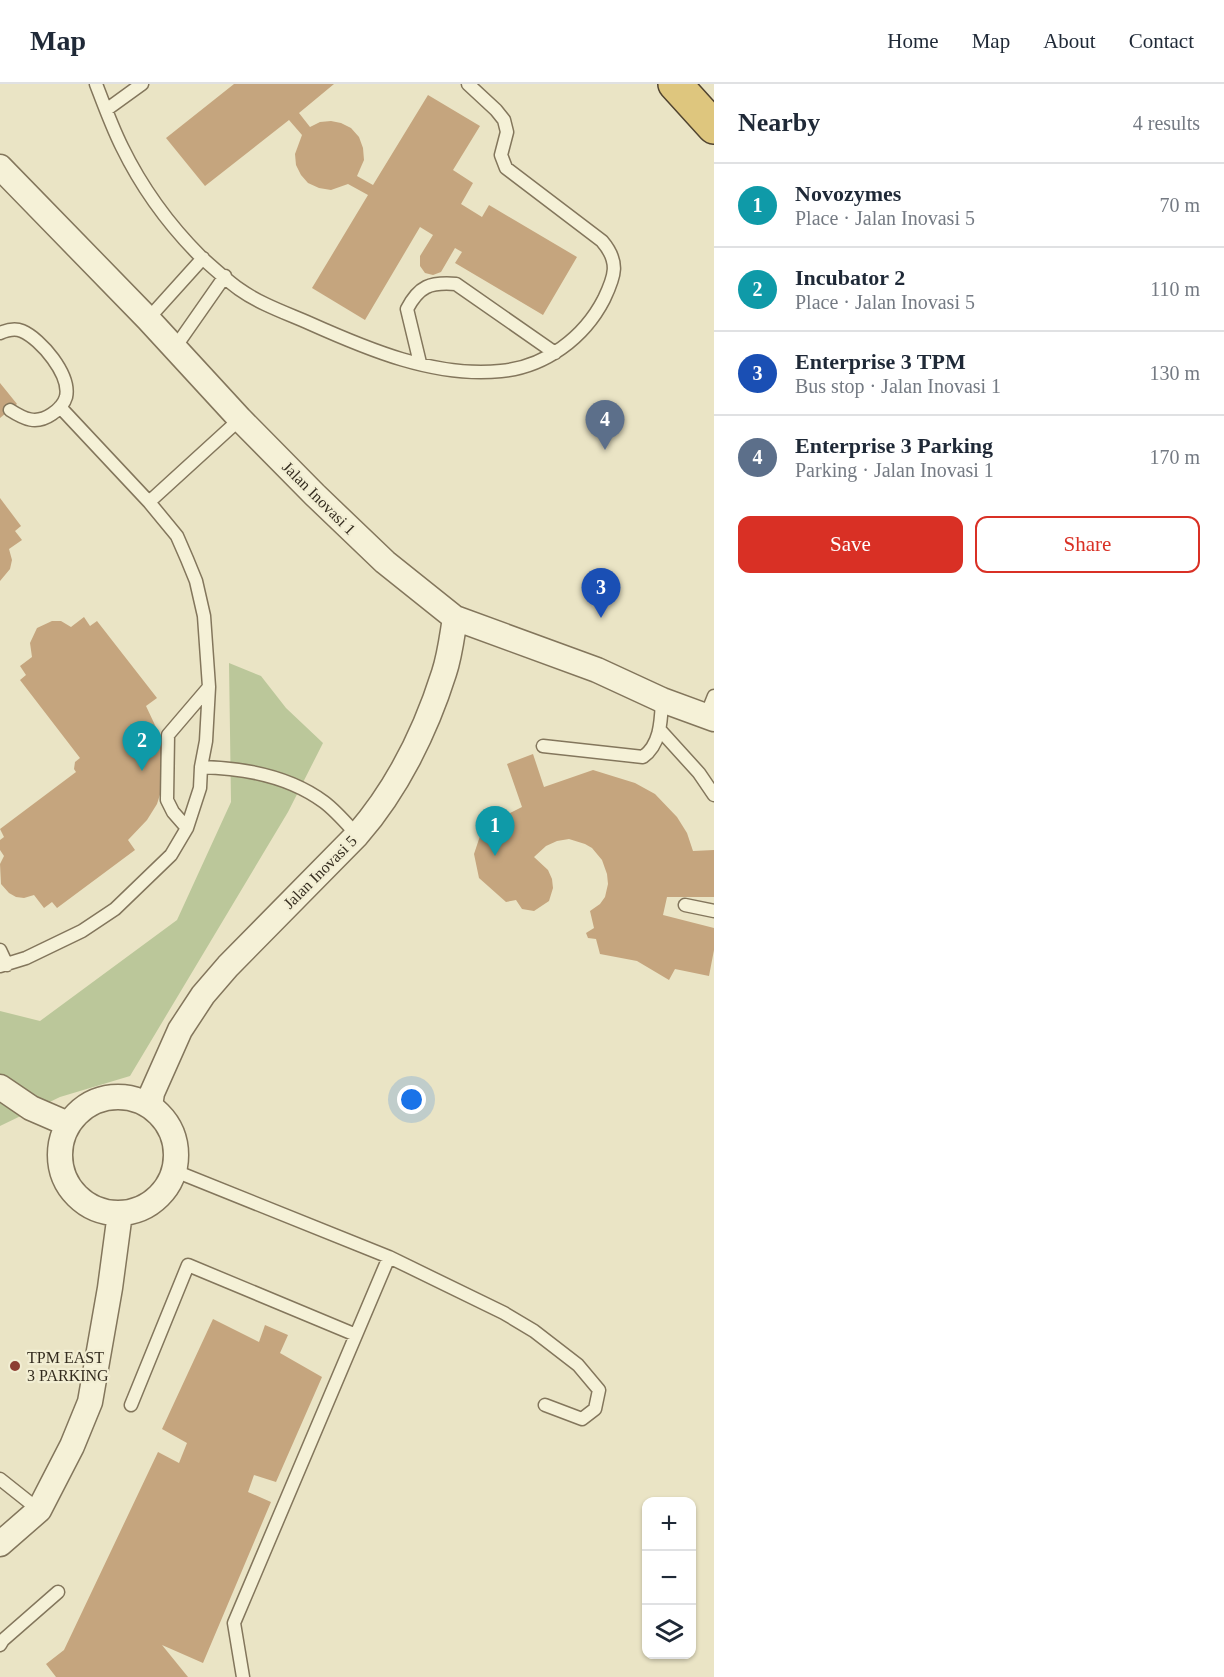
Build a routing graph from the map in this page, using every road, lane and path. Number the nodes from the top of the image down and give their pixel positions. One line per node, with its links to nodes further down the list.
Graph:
1 (96, 84): 5 (lane)
2 (142, 84): 5 (lane)
3 (468, 84): 13 (lane)
4 (675, 84): 6 (highway)
5 (106, 110): 8 (lane)
6 (714, 127)
7 (0, 167): 10 (street, Jalan Inovasi 1)
8 (203, 258): 9 (lane); 10 (lane)
9 (225, 276): 12 (lane); 14 (lane)
10 (148, 319): 12 (street, Jalan Inovasi 1)
11 (0, 333): 15 (lane)
12 (174, 350): 17 (street, Jalan Inovasi 1)
13 (555, 352): 14 (lane); 14 (lane)
14 (420, 363)
15 (60, 407): 16 (lane); 18 (lane)
16 (10, 410)
17 (240, 419): 18 (lane); 19 (street, Jalan Inovasi 1)
18 (149, 501): 20 (lane)
19 (455, 618): 21 (street, Jalan Inovasi 1); 28 (street, Jalan Inovasi 5)
20 (209, 687): 25 (lane); 27 (lane)
21 (662, 700): 22 (street, Jalan Inovasi 1); 23 (lane)
22 (711, 710)
23 (660, 730): 24 (lane); 26 (lane)
24 (543, 746)
25 (201, 767): 27 (lane); 28 (lane)
26 (714, 795)
27 (187, 828): 32 (lane)
28 (357, 835): 34 (street, Jalan Inovasi 5)
29 (685, 906): 30 (lane)
30 (714, 911)
31 (0, 950): 32 (lane)
32 (3, 965)
33 (0, 1087): 35 (street)
34 (150, 1106): 35 (street); 36 (street)
35 (68, 1124): 37 (street)
36 (175, 1172): 37 (street); 38 (lane)
37 (120, 1213): 43 (street)
38 (389, 1257): 39 (lane); 41 (lane)
39 (356, 1335): 40 (lane); 47 (lane)
40 (131, 1405)
41 (545, 1405)
42 (0, 1479): 43 (lane)
43 (39, 1510): 44 (street)
44 (0, 1544)
45 (58, 1592): 46 (lane)
46 (0, 1645)
47 (243, 1677)

